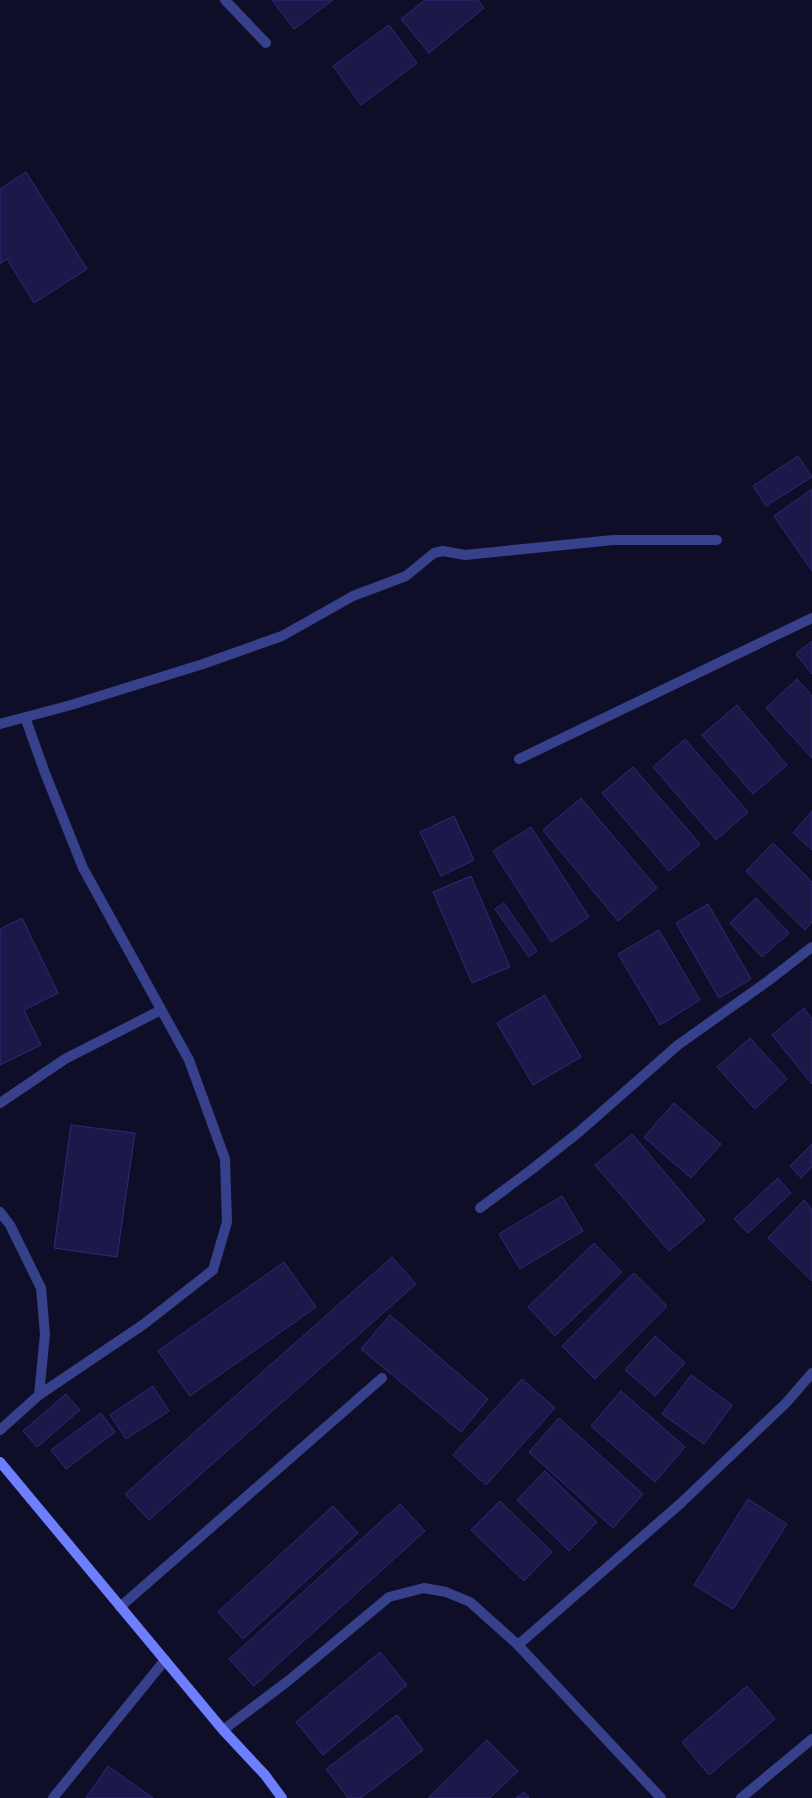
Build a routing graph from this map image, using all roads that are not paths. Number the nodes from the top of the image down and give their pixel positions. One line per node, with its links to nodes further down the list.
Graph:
1 (225, 0): 2 (street)
2 (266, 43)
3 (717, 540): 5 (street)
4 (812, 618): 7 (street)
5 (25, 717): 6 (street); 9 (street)
6 (0, 724)
7 (520, 759)
8 (812, 947): 11 (street)
9 (161, 1010): 10 (street); 15 (street)
10 (0, 1103)
11 (480, 1208)
12 (0, 1212): 15 (street)
13 (812, 1373): 19 (street)
14 (382, 1378): 18 (street)
15 (39, 1395): 16 (street)
16 (0, 1430)
17 (0, 1462): 18 (street)
18 (120, 1607): 20 (street)
19 (518, 1645): 21 (street); 25 (street)
20 (165, 1660): 21 (street); 23 (street)
21 (223, 1730): 24 (street)
22 (812, 1738): 26 (street)
23 (53, 1798)
24 (282, 1798)
25 (661, 1798)
26 (741, 1798)

